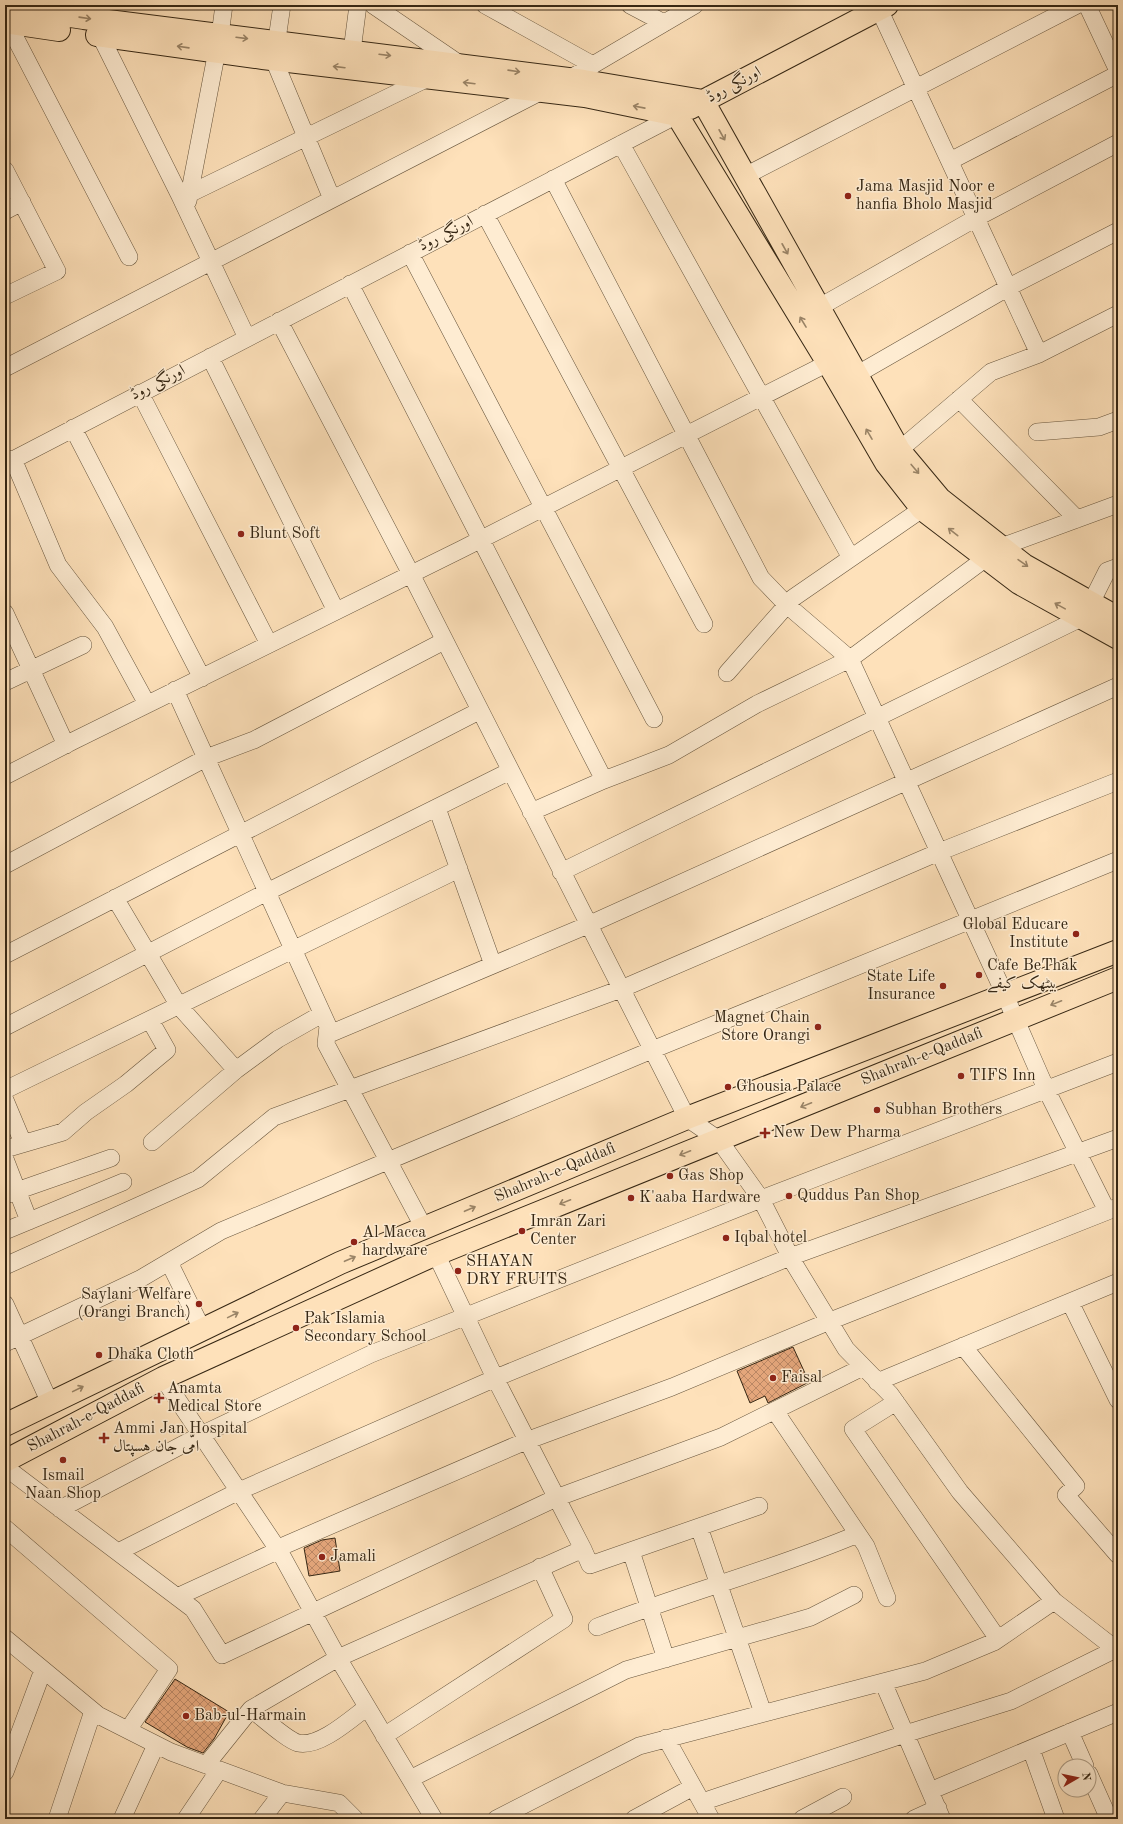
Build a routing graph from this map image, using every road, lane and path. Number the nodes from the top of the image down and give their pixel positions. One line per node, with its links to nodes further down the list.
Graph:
1 (224, 5): 14 (street)
2 (282, 5): 15 (street)
3 (358, 5): 16 (street)
4 (373, 5): 18 (street)
5 (485, 5): 17 (street)
6 (630, 5): 12 (street)
7 (695, 5): 12 (street)
8 (1077, 5): 23 (street)
9 (1088, 5): 19 (street)
10 (883, 7): 23 (street); 25 (main road, اورنگی روڈ)
11 (6, 17): 13 (main road); 14 (main road, one-way to 14); 42 (street)
12 (664, 23): 17 (street)
13 (100, 35): 14 (main road, one-way to 13); 36 (street)
14 (218, 43): 15 (main road); 36 (street)
15 (275, 51): 16 (main road); 21 (main road, one-way to 15); 27 (street)
16 (352, 51): 18 (main road, one-way to 18)
17 (593, 64): 22 (street)
18 (461, 65): 22 (main road, one-way to 22)
19 (1118, 71)
20 (1118, 74): 30 (street)
21 (428, 78): 24 (main road, one-way to 21); 27 (street)
22 (569, 79): 25 (main road)
23 (916, 88): 30 (street); 32 (street)
24 (542, 91): 26 (main road, one-way to 24); 34 (street)
25 (703, 101): 26 (main road, اورنگی روڈ); 32 (main road, one-way to 32)
26 (677, 115): 29 (street, اورنگی روڈ); 53 (main road, one-way to 26)
27 (306, 137): 34 (street); 36 (street)
28 (1118, 143): 39 (street)
29 (621, 144): 33 (street, اورنگی روڈ); 57 (street)
30 (950, 161): 39 (street)
31 (5, 170): 35 (street)
32 (744, 176): 47 (main road, one-way to 47)
33 (553, 179): 38 (street, اورنگی روڈ); 62 (street)
34 (332, 199): 43 (street)
35 (22, 202): 37 (street); 46 (street)
36 (188, 202): 43 (street)
37 (5, 211)
38 (485, 214): 41 (street, اورنگی روڈ); 65 (street)
39 (976, 218): 45 (street); 47 (street)
40 (1118, 231): 45 (street)
41 (410, 253): 44 (street, اورنگی روڈ); 67 (street)
42 (129, 257)
43 (211, 261): 50 (street); 54 (street)
44 (350, 284): 49 (street, اورنگی روڈ); 70 (street)
45 (1009, 287): 51 (street); 55 (street)
46 (5, 296)
47 (818, 308): 55 (main road)
48 (1117, 320): 51 (street)
49 (279, 321): 50 (street, اورنگی روڈ); 74 (street)
50 (247, 338): 52 (street, اورنگی روڈ)
51 (1039, 354): 58 (street)
52 (210, 357): 56 (street, اورنگی روڈ); 77 (street)
53 (828, 363): 57 (street); 63 (main road, one-way to 53)
54 (5, 368)
55 (856, 375): 63 (main road)
56 (140, 393): 60 (street, اورنگی روڈ); 83 (street)
57 (761, 396): 62 (street); 72 (street)
58 (959, 399): 63 (street); 69 (street)
59 (1118, 420): 61 (street)
60 (73, 428): 64 (street, اورنگی روڈ); 88 (street)
61 (1037, 432)
62 (686, 435): 65 (street); 75 (street)
63 (892, 456): 68 (main road); 71 (main road, one-way to 71)
64 (9, 461): 92 (street)
65 (621, 468): 67 (street); 80 (street)
66 (1118, 504): 69 (street)
67 (543, 507): 70 (street); 95 (street)
68 (922, 509): 71 (main road, one-way to 68); 72 (street)
69 (1077, 519): 71 (street)
70 (481, 539): 74 (street); 100 (street)
71 (993, 552): 76 (main road); 85 (street)
72 (851, 558): 75 (street)
73 (1118, 567): 76 (street)
74 (411, 574): 77 (street); 82 (street)
75 (787, 605): 85 (street); 87 (street)
76 (1086, 610): 79 (main road); 81 (main road); 94 (street)
77 (336, 611): 83 (street)
78 (5, 613): 86 (street)
79 (1118, 618)
80 (704, 624)
81 (1118, 638)
82 (444, 641): 93 (street); 97 (street)
83 (269, 644): 88 (street)
84 (82, 645): 86 (street)
85 (850, 659): 94 (street); 100 (street)
86 (31, 669): 89 (street); 96 (street)
87 (727, 673)
88 (202, 678): 91 (street)
89 (5, 682)
90 (1118, 686): 102 (street)
91 (175, 690): 92 (street); 97 (street)
92 (146, 704): 96 (street)
93 (480, 711): 98 (street); 105 (street)
94 (877, 718): 102 (street); 110 (street)
95 (654, 719)
96 (66, 744): 99 (street)
97 (206, 758): 105 (street); 108 (street)
98 (510, 771): 103 (street); 104 (street)
99 (5, 776)
100 (604, 780): 104 (street)
101 (1118, 781): 106 (street)
102 (907, 782): 106 (street); 114 (street)
103 (437, 808): 109 (street); 111 (street)
104 (531, 812): 110 (street)
105 (240, 834): 111 (street); 112 (street)
106 (939, 852): 113 (street); 121 (street)
107 (1118, 860): 113 (street)
108 (5, 865)
109 (459, 869): 115 (street); 119 (street)
110 (561, 872): 114 (street)
111 (267, 892): 115 (street); 117 (street)
112 (115, 898): 117 (street); 118 (street)
113 (971, 920): 122 (street); 129 (street)
114 (588, 925): 119 (street); 121 (street)
115 (294, 951): 123 (street); 124 (street)
116 (1118, 951): 122 (main road, Shahrah-e-Qaddafi)
117 (148, 954): 123 (street); 127 (street)
118 (5, 955)
119 (493, 965): 128 (street)
120 (1118, 978): 125 (main road, Shahrah-e-Qaddafi, one-way to 125)
121 (621, 989): 129 (street); 132 (street)
122 (1005, 995): 125 (street); 136 (main road, Shahrah-e-Qaddafi)
123 (179, 1006): 126 (street); 131 (street)
124 (322, 1014): 128 (street); 131 (street)
125 (1016, 1019): 133 (street); 138 (main road, Shahrah-e-Qaddafi, one-way to 138)
126 (150, 1020): 134 (street); 140 (street)
127 (5, 1027)
128 (327, 1035): 132 (street)
129 (652, 1050): 136 (street); 145 (street)
130 (1118, 1062): 133 (street)
131 (236, 1070): 139 (street)
132 (351, 1089): 145 (street); 156 (street)
133 (1046, 1089): 142 (street); 148 (street)
134 (5, 1090)
135 (5, 1100): 140 (street)
136 (687, 1118): 138 (street); 151 (main road, Shahrah-e-Qaddafi, one-way to 136)
137 (1118, 1138): 142 (street)
138 (719, 1140): 148 (street); 153 (main road, Shahrah-e-Qaddafi, one-way to 153)
139 (152, 1142)
140 (22, 1143): 141 (street)
141 (5, 1149)
142 (1078, 1153): 149 (street); 154 (street)
143 (111, 1158): 147 (street)
144 (5, 1159): 147 (street)
145 (389, 1161): 151 (street); 155 (street)
146 (123, 1182): 150 (street)
147 (11, 1193): 150 (street)
148 (761, 1199): 154 (street); 160 (street)
149 (1112, 1209): 161 (street)
150 (29, 1221): 152 (street)
151 (424, 1228): 162 (main road, Shahrah-e-Qaddafi, one-way to 151)
152 (5, 1231)
153 (436, 1254): 160 (street); 166 (main road, Shahrah-e-Qaddafi)
154 (790, 1257): 161 (street); 167 (street)
155 (169, 1262): 162 (street); 163 (street)
156 (5, 1266)
157 (1117, 1285): 158 (street)
158 (1070, 1302): 164 (street); 169 (street)
159 (5, 1304): 163 (street)
160 (466, 1316): 167 (street); 174 (street)
161 (830, 1321): 165 (street); 175 (street)
162 (202, 1329): 171 (main road, Shahrah-e-Qaddafi, one-way to 162)
163 (12, 1340): 171 (street)
164 (963, 1346): 168 (street); 189 (street)
165 (863, 1367): 168 (street); 172 (street)
166 (163, 1378): 174 (street); 176 (main road, Shahrah-e-Qaddafi)
167 (495, 1378): 175 (street); 178 (street)
168 (877, 1382): 170 (street)
169 (1118, 1400)
170 (896, 1402): 195 (street); 201 (street)
171 (50, 1403): 173 (main road, Shahrah-e-Qaddafi)
172 (775, 1411): 179 (street); 184 (street)
173 (5, 1425)
174 (201, 1435): 178 (street); 181 (street)
175 (526, 1441): 179 (street); 186 (street)
176 (5, 1461)
177 (5, 1467): 181 (street)
178 (239, 1491): 186 (street); 188 (street)
179 (556, 1498): 185 (street); 197 (street)
180 (759, 1506): 182 (street)
181 (60, 1509): 188 (street)
182 (699, 1527): 187 (street); 191 (street)
183 (5, 1528): 212 (street)
184 (858, 1534): 191 (street); 194 (street)
185 (582, 1549): 187 (street); 190 (street)
186 (278, 1550): 193 (street); 197 (street)
187 (631, 1551): 196 (street)
188 (118, 1552): 193 (street)
189 (1118, 1555)
190 (540, 1567): 203 (street); 215 (street)
191 (718, 1583): 196 (street); 200 (street)
192 (854, 1595): 200 (street)
193 (177, 1597): 197 (street)
194 (887, 1598)
195 (1054, 1601): 201 (street); 202 (street)
196 (649, 1606): 198 (street); 204 (street)
197 (313, 1613): 203 (street)
198 (597, 1627)
199 (5, 1638): 205 (street)
200 (736, 1638): 204 (street); 211 (street)
201 (998, 1638): 206 (street)
202 (1118, 1649): 214 (street)
203 (338, 1658): 207 (street); 208 (street)
204 (666, 1659): 222 (street)
205 (43, 1670): 209 (street); 221 (street)
206 (883, 1682): 211 (street); 214 (street)
207 (367, 1707): 208 (street); 215 (street)
208 (251, 1709): 220 (street)
209 (93, 1711): 212 (street); 230 (street)
210 (1118, 1712): 213 (street)
211 (763, 1713): 216 (street)
212 (128, 1730): 217 (street)
213 (1070, 1732): 218 (street); 219 (street)
214 (905, 1734): 224 (street); 228 (street)
215 (384, 1736): 222 (street)
216 (666, 1738): 223 (street); 236 (street)
217 (156, 1745): 220 (street); 231 (street)
218 (1032, 1748): 224 (street); 241 (street)
219 (1081, 1758)
220 (212, 1767): 226 (street); 232 (street)
221 (5, 1772)
222 (410, 1778): 235 (street)
223 (693, 1787): 228 (street); 237 (street)
224 (930, 1791): 229 (street)
225 (1097, 1792): 242 (street)
226 (282, 1793): 233 (street); 234 (street)
227 (843, 1798): 239 (street)
228 (702, 1802): 238 (street)
229 (940, 1814): 240 (street)
230 (57, 1819)
231 (122, 1819)
232 (186, 1819)
233 (262, 1819)
234 (355, 1819)
235 (434, 1819)
236 (496, 1819)
237 (634, 1819)
238 (711, 1819)
239 (802, 1819)
240 (914, 1819)
241 (1056, 1819)
242 (1109, 1819)

